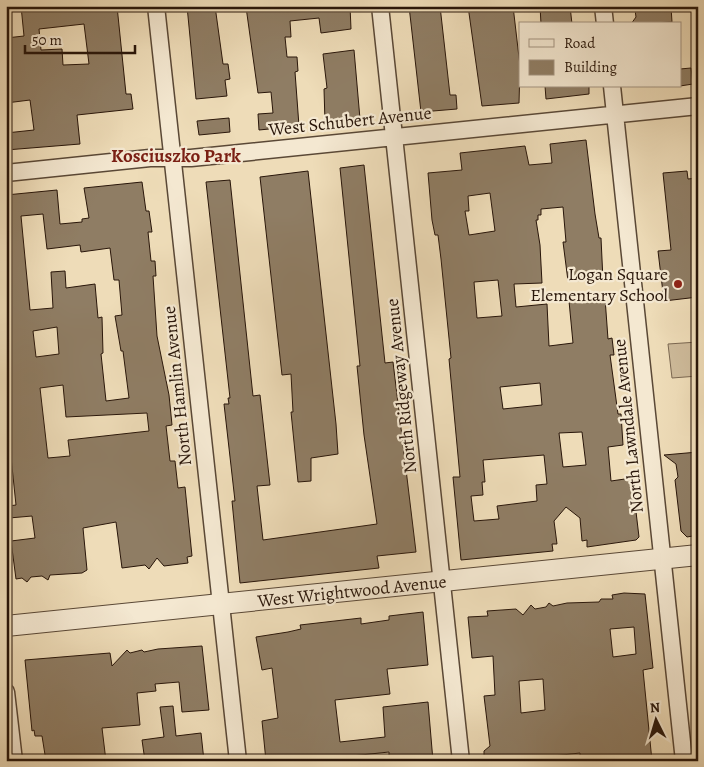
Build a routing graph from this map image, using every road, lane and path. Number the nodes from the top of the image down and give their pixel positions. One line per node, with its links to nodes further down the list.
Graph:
1 (156, 6): 9 (street, North Hamlin Avenue)
2 (380, 6): 8 (street, North Ridgeway Avenue)
3 (603, 6): 4 (street)
4 (605, 22)
5 (612, 88): 7 (street, North Lawndale Avenue)
6 (698, 106): 7 (street, West Schubert Avenue)
7 (615, 114): 8 (street, West Schubert Avenue); 12 (street, North Lawndale Avenue)
8 (394, 137): 9 (street, West Schubert Avenue); 13 (street, North Ridgeway Avenue)
9 (172, 158): 10 (street, West Schubert Avenue); 14 (street, North Hamlin Avenue)
10 (6, 173)
11 (698, 555): 12 (street, West Wrightwood Avenue)
12 (663, 559): 13 (street, West Wrightwood Avenue); 20 (street, North Lawndale Avenue)
13 (442, 582): 14 (street, West Wrightwood Avenue); 19 (street, North Ridgeway Avenue)
14 (221, 604): 15 (street, West Wrightwood Avenue); 18 (street, North Hamlin Avenue)
15 (6, 626)
16 (6, 692): 17 (street)
17 (14, 761)
18 (238, 761)
19 (461, 761)
20 (684, 761)

